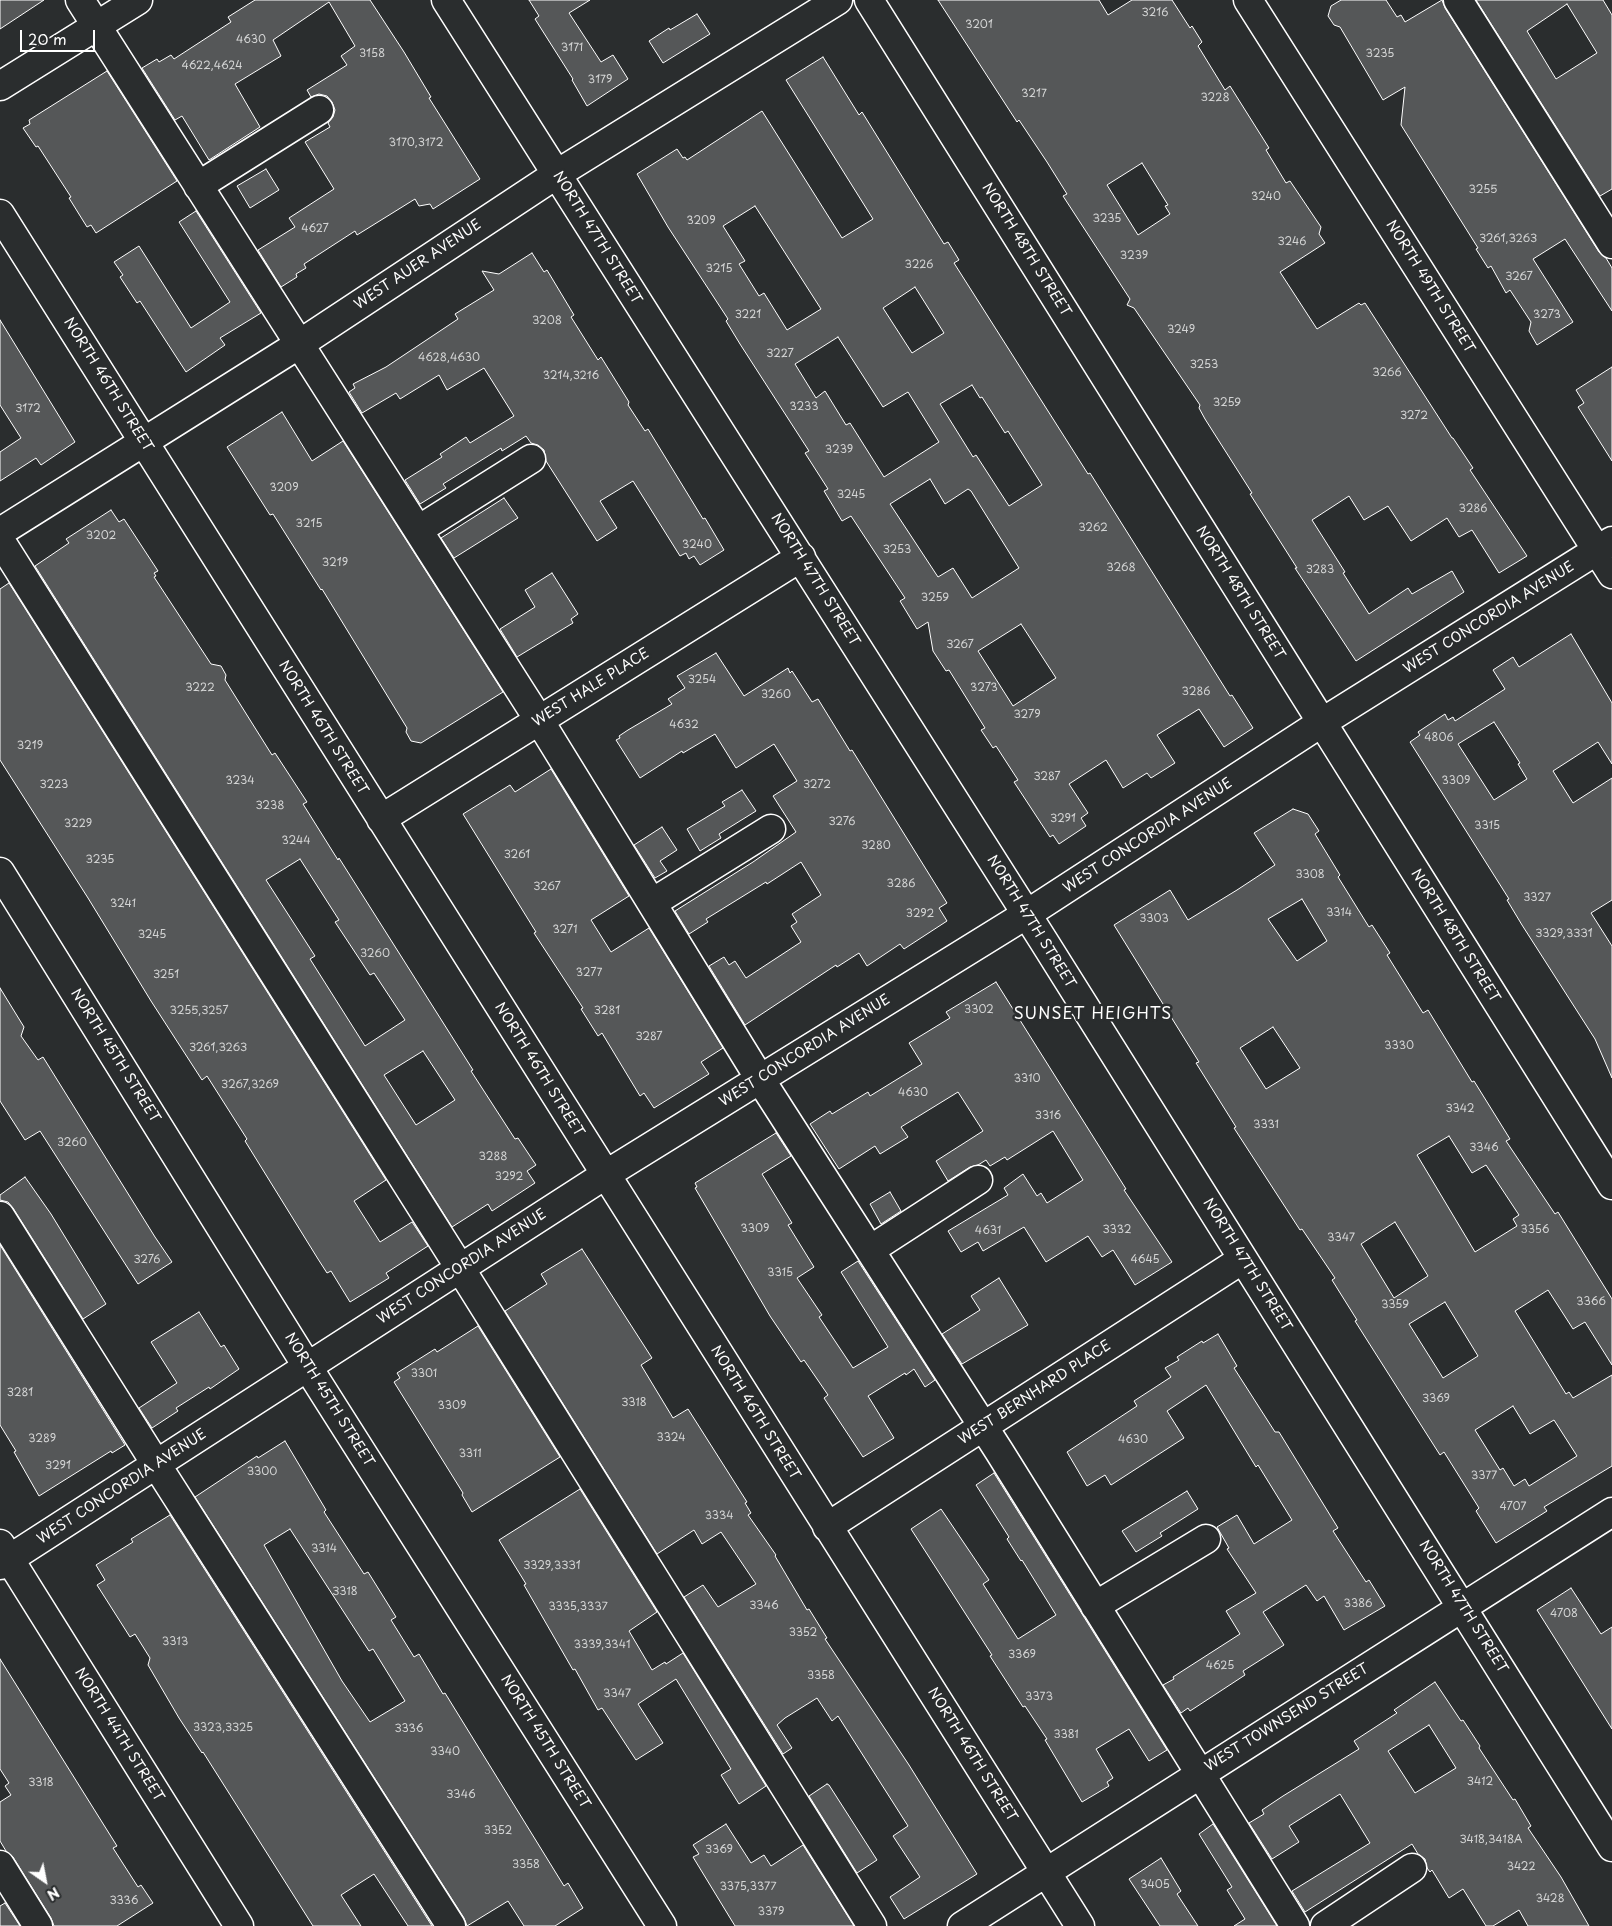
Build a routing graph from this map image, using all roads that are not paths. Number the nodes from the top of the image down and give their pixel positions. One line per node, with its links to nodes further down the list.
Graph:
1 (80, 0): 8 (street)
2 (138, 0): 8 (street)
3 (446, 0): 11 (street, NORTH 47TH STREET)
4 (838, 0): 11 (street, WEST AUER AVENUE)
5 (869, 0): 25 (street, NORTH 48TH STREET)
6 (1248, 0): 21 (street, NORTH 49TH STREET)
7 (1458, 0): 14 (street)
8 (96, 26): 9 (street); 12 (street)
9 (0, 86)
10 (318, 110): 12 (street)
11 (556, 174): 15 (street, WEST AUER AVENUE); 22 (street, NORTH 47TH STREET)
12 (198, 186): 15 (street)
13 (0, 214): 16 (street, NORTH 46TH STREET)
14 (1612, 244)
15 (298, 345): 16 (street, WEST AUER AVENUE); 18 (street)
16 (143, 442): 19 (street, WEST AUER AVENUE); 26 (street, NORTH 46TH STREET)
17 (531, 459): 18 (street)
18 (418, 530): 24 (street)
19 (0, 532)
20 (0, 540): 38 (street)
21 (1605, 545): 23 (street, NORTH 49TH STREET); 25 (street, WEST CONCORDIA AVENUE)
22 (801, 557): 24 (street, WEST HALE PLACE); 30 (street, NORTH 47TH STREET)
23 (1612, 574)
24 (539, 720): 26 (street, WEST HALE PLACE); 29 (street)
25 (1321, 723): 30 (street, WEST CONCORDIA AVENUE); 34 (street, NORTH 48TH STREET)
26 (381, 819): 32 (street, NORTH 46TH STREET)
27 (771, 829): 29 (street)
28 (0, 872): 39 (street, NORTH 45TH STREET)
29 (652, 903): 31 (street)
30 (1026, 914): 31 (street, WEST CONCORDIA AVENUE); 37 (street, NORTH 47TH STREET)
31 (760, 1079): 32 (street, WEST CONCORDIA AVENUE); 36 (street)
32 (605, 1174): 38 (street, WEST CONCORDIA AVENUE); 43 (street, NORTH 46TH STREET)
33 (978, 1180): 36 (street)
34 (1612, 1185)
35 (0, 1216): 41 (street)
36 (870, 1250): 40 (street)
37 (1243, 1259): 40 (street, WEST BERNHARD PLACE); 47 (street, NORTH 47TH STREET)
38 (460, 1268): 39 (street, WEST CONCORDIA AVENUE); 57 (street)
39 (307, 1366): 41 (street, WEST CONCORDIA AVENUE); 56 (street, NORTH 45TH STREET)
40 (983, 1426): 43 (street, WEST BERNHARD PLACE); 46 (street)
41 (156, 1464): 45 (street, WEST CONCORDIA AVENUE); 55 (street)
42 (1612, 1512): 47 (street, WEST TOWNSEND STREET)
43 (827, 1527): 52 (street, NORTH 46TH STREET)
44 (1206, 1539): 46 (street)
45 (3, 1556): 54 (street, NORTH 44TH STREET)
46 (1095, 1606): 48 (street)
47 (1462, 1606): 48 (street, WEST TOWNSEND STREET); 49 (street, NORTH 47TH STREET)
48 (1200, 1774): 52 (street, WEST TOWNSEND STREET); 60 (street)
49 (1612, 1847)
50 (0, 1865): 53 (street)
51 (1412, 1868): 61 (street)
52 (1046, 1873): 58 (street, WEST TOWNSEND STREET); 59 (street, NORTH 46TH STREET)
53 (38, 1926)
54 (239, 1926)
55 (451, 1926)
56 (662, 1926)
57 (872, 1926)
58 (962, 1926)
59 (1080, 1926)
60 (1296, 1926)
61 (1325, 1926)

